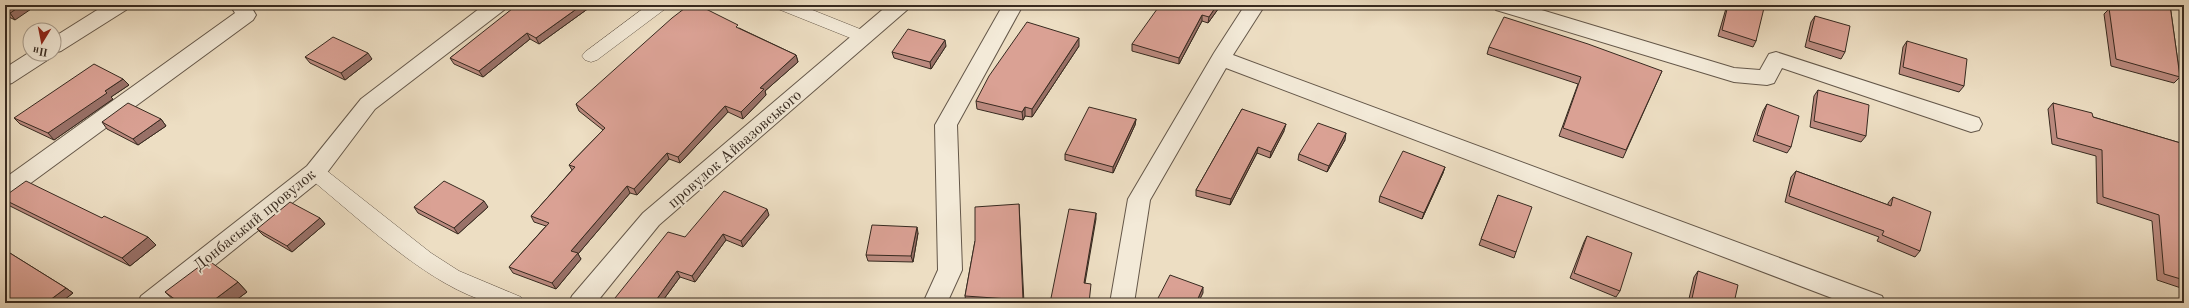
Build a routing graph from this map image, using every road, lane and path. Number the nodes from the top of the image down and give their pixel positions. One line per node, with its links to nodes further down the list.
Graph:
1 (120, 5): 11 (street)
2 (240, 5): 18 (street)
3 (496, 5): 17 (street, Донбаський провулок)
4 (659, 5): 12 (lane)
5 (784, 5): 10 (lane)
6 (900, 5): 10 (street, провулок Айвазовського)
7 (1013, 5): 22 (street)
8 (1255, 5): 13 (street)
9 (1503, 5): 16 (street)
10 (864, 37): 21 (street, провулок Айвазовського)
11 (62, 41)
12 (590, 56)
13 (1221, 58): 23 (street); 24 (street)
14 (30, 62): 15 (street)
15 (5, 78)
16 (1970, 124)
17 (315, 172): 19 (street, Донбаський провулок); 20 (lane)
18 (5, 190)
19 (150, 303)
20 (514, 303)
21 (582, 303)
22 (935, 303)
23 (1122, 303)
24 (1873, 303)

